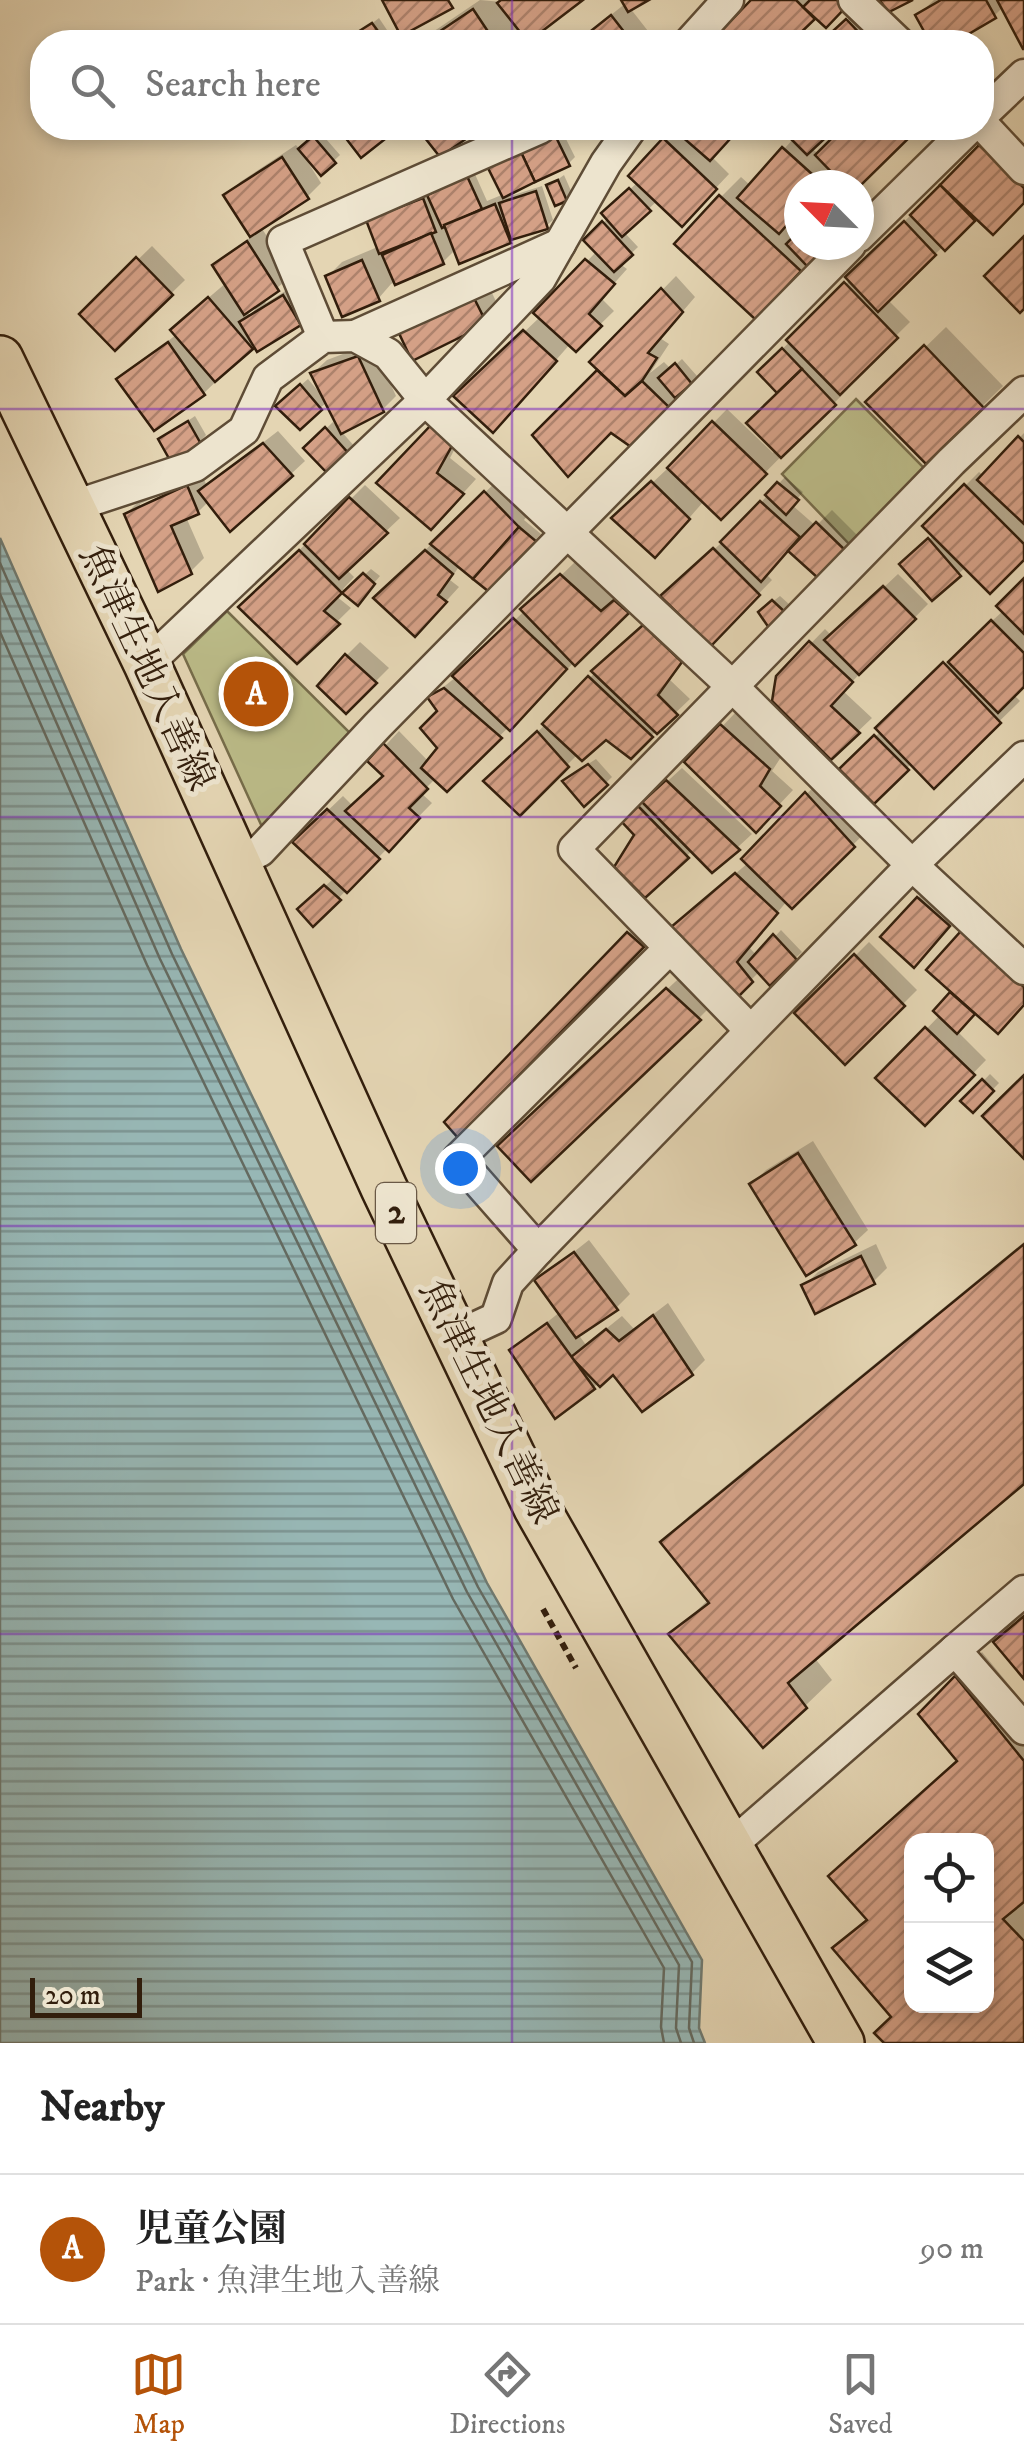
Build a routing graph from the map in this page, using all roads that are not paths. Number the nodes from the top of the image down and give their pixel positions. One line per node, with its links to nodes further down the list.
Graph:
1 (728, 0): 3 (street)
2 (854, 0): 4 (street)
3 (701, 30)
4 (885, 30)
5 (1024, 75): 6 (street)
6 (994, 104)
7 (994, 137): 11 (street)
8 (513, 140): 16 (street)
9 (620, 140): 13 (street)
10 (957, 140): 12 (street)
11 (1024, 168)
12 (874, 221)
13 (560, 244): 15 (street); 19 (street)
14 (835, 260): 21 (street)
15 (355, 336): 16 (street); 19 (street)
16 (323, 337): 20 (street)
17 (0, 358): 20 (main road, 魚津生地入善線 / 2)
18 (1024, 392): 23 (street)
19 (425, 400): 21 (street); 22 (street)
20 (70, 507): 22 (main road, 魚津生地入善線 / 2)
21 (568, 532): 23 (street); 25 (street)
22 (147, 664): 25 (main road, 魚津生地入善線 / 2)
23 (732, 686): 26 (street); 27 (street)
24 (1024, 758): 26 (street)
25 (235, 863): 31 (main road, 魚津生地入善線 / 2)
26 (912, 865): 28 (street); 29 (street)
27 (670, 948): 29 (street); 30 (street)
28 (1024, 969)
29 (750, 1030): 30 (street)
30 (538, 1250): 31 (street)
31 (455, 1337): 35 (main road, 魚津生地入善線 / 2)
32 (1024, 1591): 33 (street)
33 (955, 1650): 34 (street); 35 (street)
34 (1024, 1729)
35 (728, 1848): 36 (main road, 魚津生地入善線 / 2)
36 (841, 2043)

